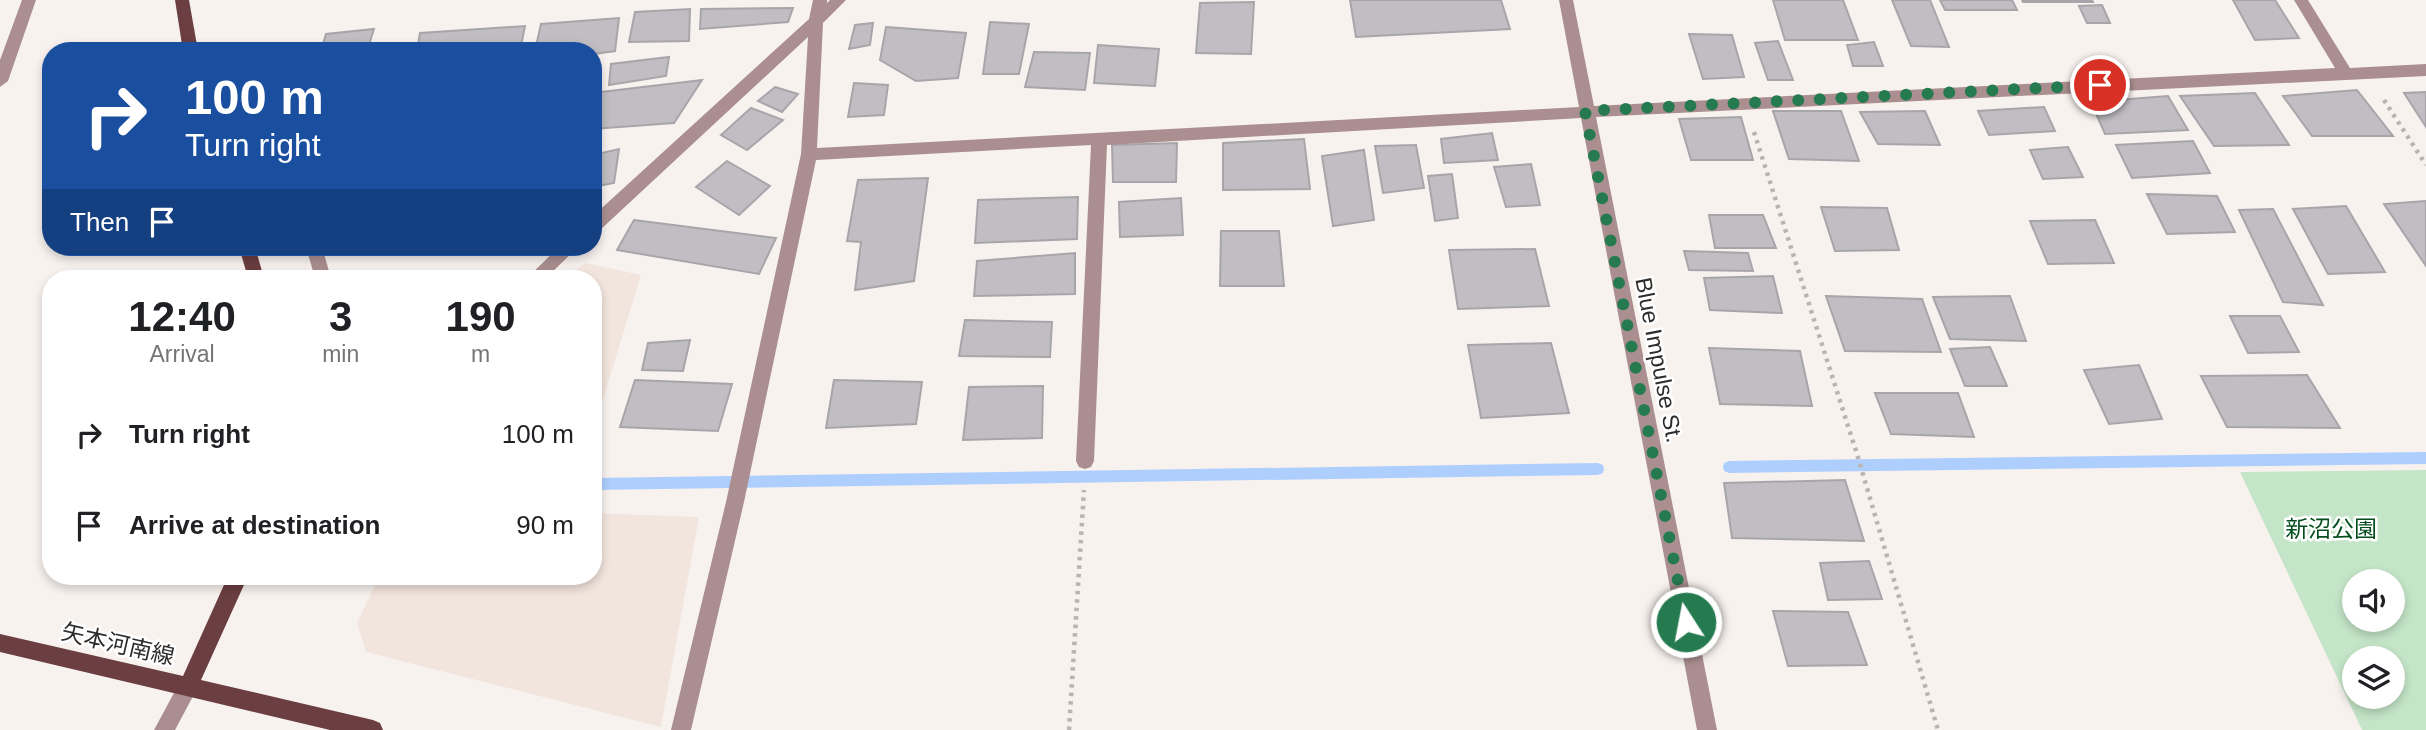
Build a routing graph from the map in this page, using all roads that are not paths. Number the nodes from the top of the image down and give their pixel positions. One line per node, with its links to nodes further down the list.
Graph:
1 (29, 0): 11 (street)
2 (182, 0): 8 (main road)
3 (820, 0): 7 (street)
4 (839, 0): 7 (street)
5 (1566, 0): 12 (street, Blue Impulse St.)
6 (2301, 0): 10 (street)
7 (816, 19): 14 (street); 15 (street)
8 (189, 42)
9 (2426, 70): 10 (street)
10 (2346, 73): 12 (street)
11 (0, 81)
12 (1585, 111): 13 (street); 25 (street, Blue Impulse St.)
13 (1099, 140): 14 (street); 18 (street)
14 (809, 154): 24 (street)
15 (602, 218)
16 (560, 256): 17 (street)
17 (544, 270)
18 (1085, 461)
19 (234, 585): 21 (main road, 矢本河南線)
20 (0, 643): 21 (main road, 矢本河南線)
21 (189, 685): 22 (street); 23 (main road)
22 (164, 730)
23 (373, 730)
24 (681, 730)
25 (1707, 730)

